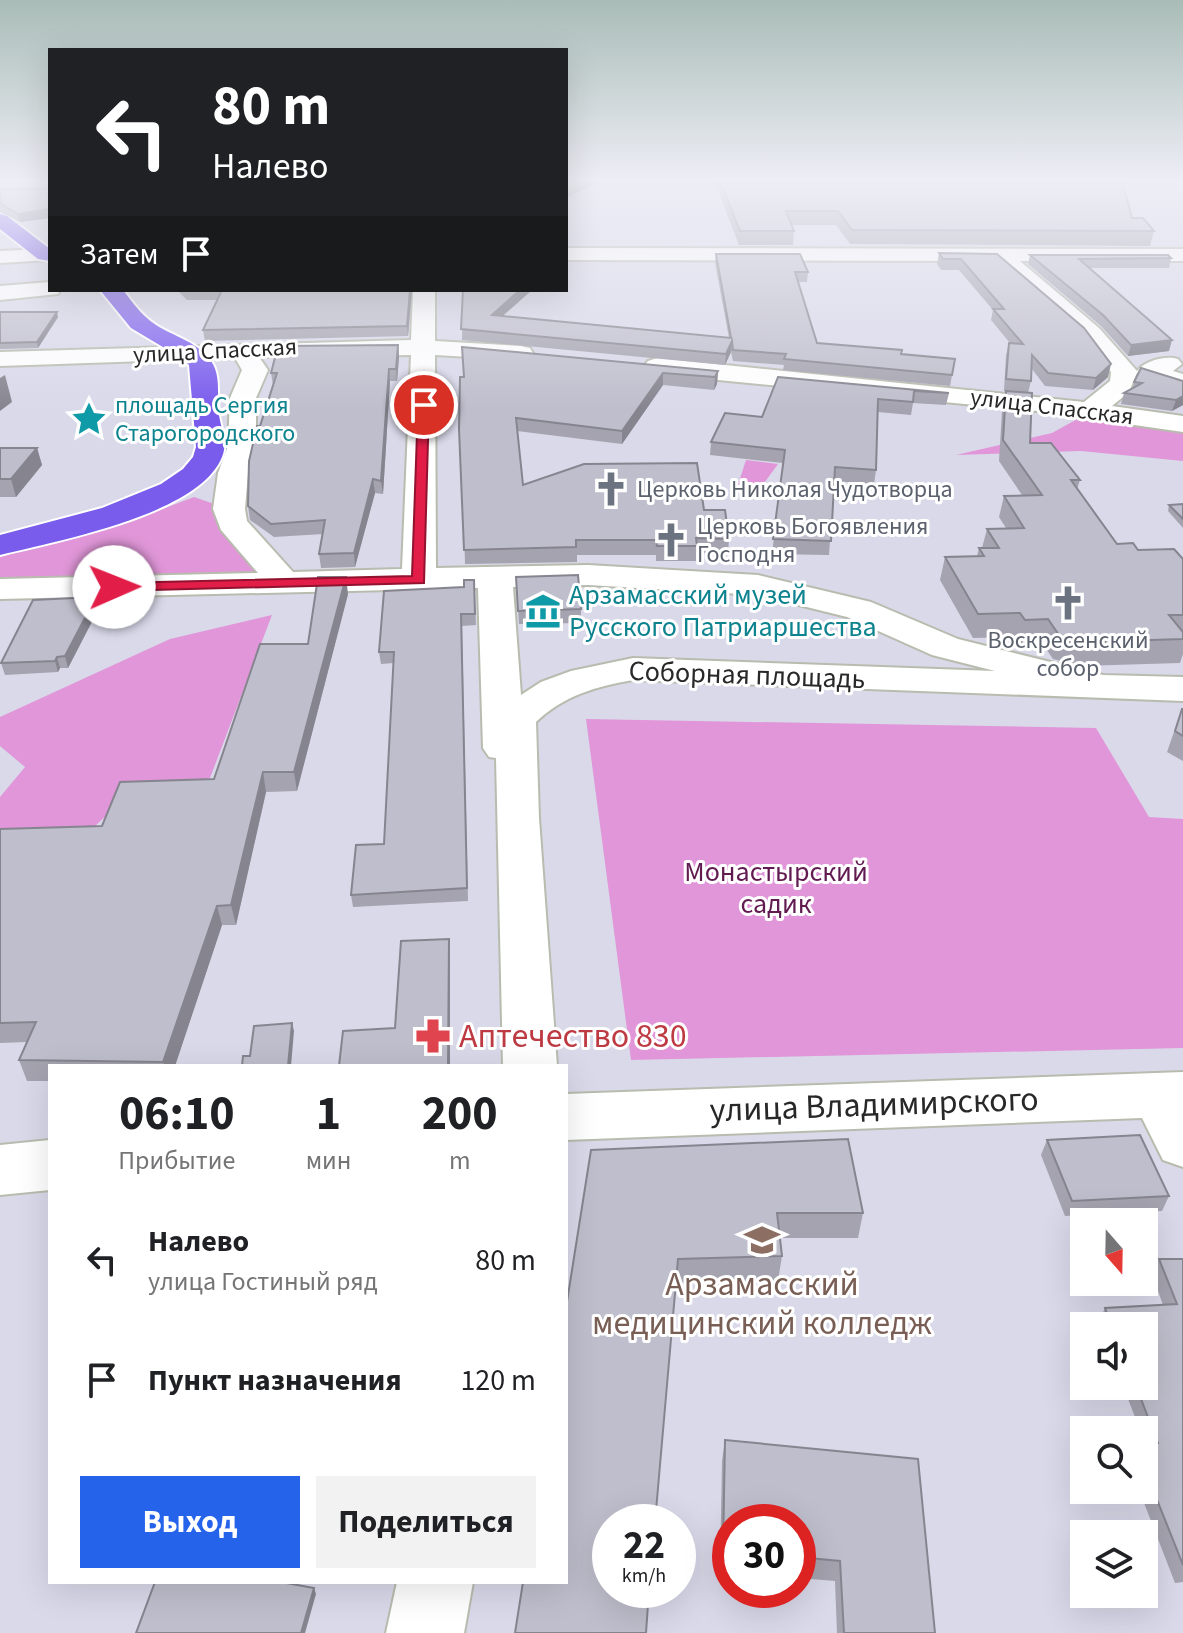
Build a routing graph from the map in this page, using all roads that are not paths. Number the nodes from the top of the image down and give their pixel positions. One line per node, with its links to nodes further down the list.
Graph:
1 (823, 257): 3 (street)
2 (1004, 257): 15 (street)
3 (827, 279)
4 (48, 289): 7 (street)
5 (113, 292): 10 (main road)
6 (424, 292): 8 (street)
7 (0, 293)
8 (425, 346): 9 (street, улица Спасская); 11 (street, улица Спасская); 22 (street)
9 (244, 352): 10 (street, улица Спасская); 17 (street); 23 (street)
10 (190, 353): 13 (street, улица Спасская); 17 (main road)
11 (551, 356)
12 (0, 359): 13 (street, улица Спасская)
13 (59, 359): 16 (street)
14 (626, 364): 18 (street, улица Спасская)
15 (1156, 372): 18 (street)
16 (0, 382)
17 (205, 389): 20 (main road)
18 (1090, 410): 19 (street, улица Спасская)
19 (1183, 424)
20 (0, 545)
21 (495, 578): 22 (street, Соборная площадь); 25 (street, Соборная площадь); 27 (street)
22 (419, 580): 23 (street, Соборная площадь)
23 (285, 583): 24 (street, Соборная площадь)
24 (0, 589)
25 (1099, 685): 26 (street, Соборная площадь); 28 (street, Соборная площадь)
26 (1183, 689)
27 (522, 1064)
28 (532, 1064)
29 (1171, 1094): 30 (street, улица Владимирского); 31 (street)
30 (568, 1117)
31 (1183, 1143)
32 (48, 1165): 33 (street)
33 (0, 1170)
34 (435, 1584): 35 (street)
35 (425, 1633)

